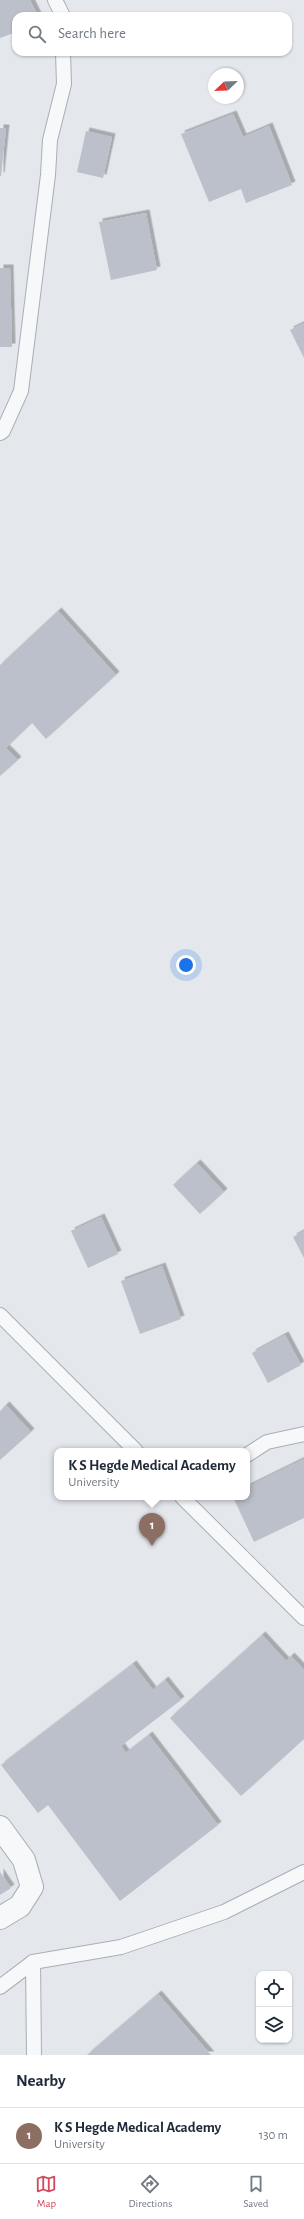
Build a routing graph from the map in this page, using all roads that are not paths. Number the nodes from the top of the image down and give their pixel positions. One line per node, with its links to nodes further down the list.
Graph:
1 (55, 0): 2 (lane)
2 (61, 12)
3 (63, 56): 4 (lane)
4 (0, 433)
5 (0, 1315): 7 (lane)
6 (304, 1434): 8 (lane)
7 (133, 1448)
8 (250, 1453)
9 (186, 1500): 10 (lane)
10 (304, 1618)
11 (0, 1827): 13 (street)
12 (304, 1872): 14 (lane)
13 (0, 1918)
14 (34, 1962): 15 (lane); 16 (lane)
15 (0, 1987)
16 (34, 2055)

